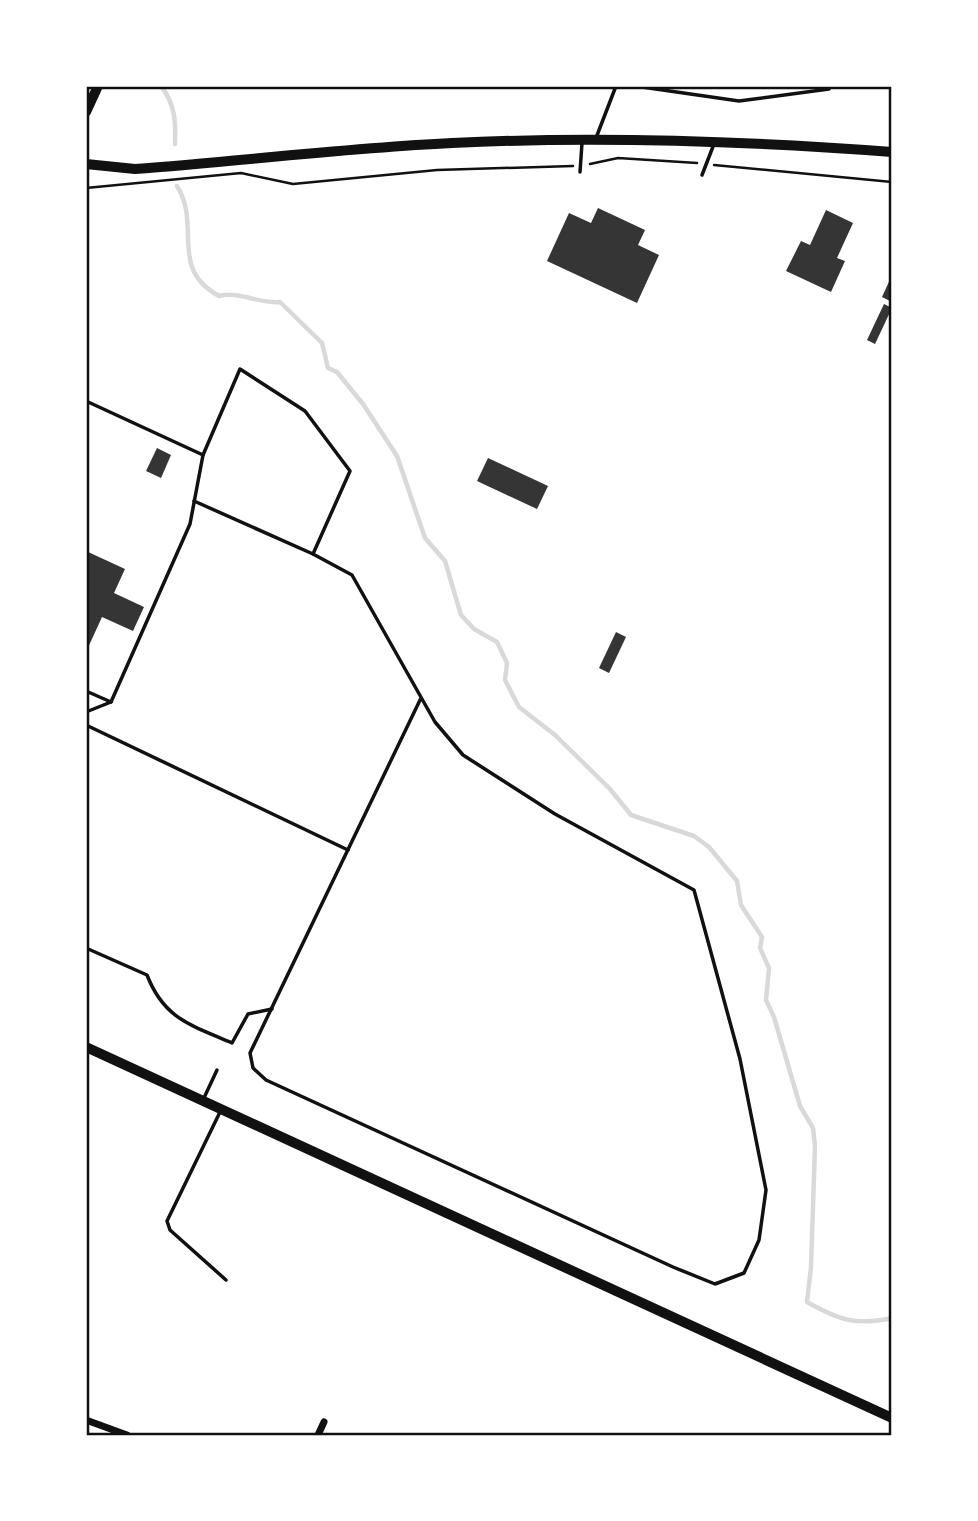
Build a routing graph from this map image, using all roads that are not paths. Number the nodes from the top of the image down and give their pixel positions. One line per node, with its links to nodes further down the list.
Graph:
1 (98, 86): 5 (main road)
2 (616, 86): 7 (lane)
3 (635, 86): 4 (lane)
4 (822, 86)
5 (86, 113)
6 (583, 140): 7 (street); 10 (street); 11 (lane)
7 (595, 141): 8 (street)
8 (715, 142): 9 (street); 12 (lane)
9 (892, 152)
10 (86, 164)
11 (580, 172)
12 (702, 175)
13 (86, 401): 14 (lane)
14 (204, 455): 15 (lane); 16 (lane)
15 (194, 501): 16 (lane); 19 (lane)
16 (313, 554): 18 (lane)
17 (86, 691): 19 (lane)
18 (421, 698): 22 (lane); 24 (lane)
19 (111, 702): 20 (lane)
20 (86, 712)
21 (86, 725): 22 (lane)
22 (348, 850): 24 (lane)
23 (86, 948): 24 (lane)
24 (272, 1009)
25 (86, 1046): 27 (street)
26 (217, 1070): 27 (lane)
27 (203, 1100): 28 (street)
28 (221, 1109): 29 (lane); 30 (street)
29 (226, 1280)
30 (892, 1418)
31 (86, 1420): 33 (street)
32 (324, 1422): 34 (street)
33 (127, 1435)
34 (318, 1435)

